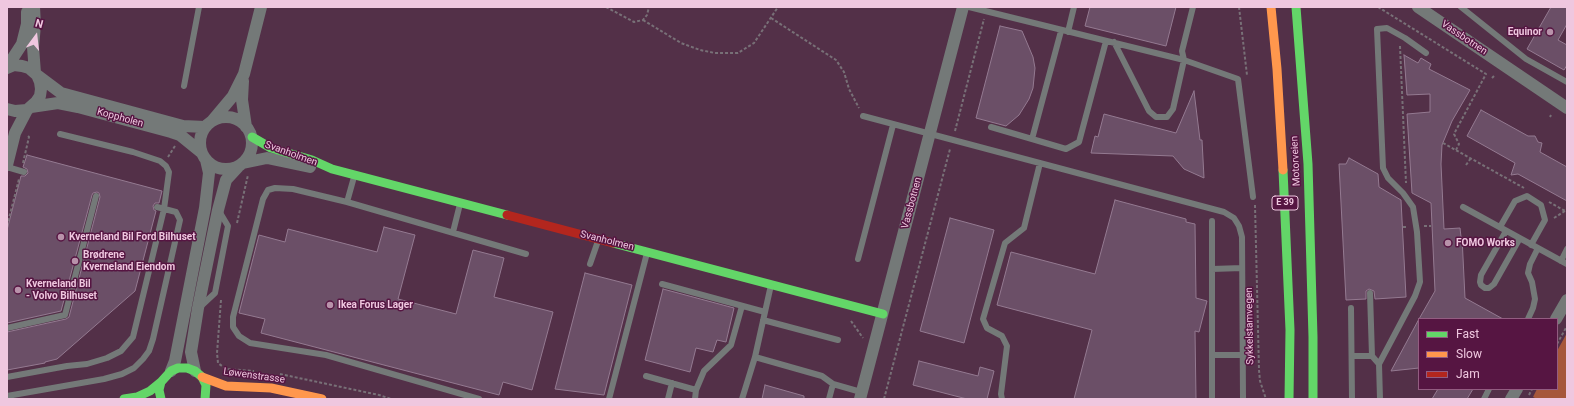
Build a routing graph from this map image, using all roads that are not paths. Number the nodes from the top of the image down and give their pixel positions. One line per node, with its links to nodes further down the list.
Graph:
1 (26, 7): 19 (street)
2 (34, 7): 20 (street)
3 (199, 7): 23 (lane)
4 (261, 7): 21 (street)
5 (963, 7): 33 (street, Vassbotnen)
6 (969, 7): 13 (lane)
7 (1074, 7): 14 (lane)
8 (1193, 7): 18 (lane)
9 (1271, 7): 112 (main road, E 39)
10 (1296, 7): 113 (main road, Motorveien / E 39)
11 (1418, 7): 24 (street, Vassbotnen)
12 (1461, 7): 22 (lane)
13 (1061, 31): 14 (lane); 34 (lane)
14 (1068, 32): 15 (lane)
15 (1106, 41): 16 (lane); 34 (lane)
16 (1114, 42): 18 (lane); 18 (lane)
17 (1426, 52): 84 (lane)
18 (1184, 60): 43 (lane)
19 (7, 67): 20 (street, Koppholen)
20 (36, 74): 26 (street); 28 (street, Koppholen)
21 (244, 74): 28 (street); 31 (street)
22 (1567, 82)
23 (184, 86)
24 (1567, 108)
25 (7, 109): 26 (street, Koppholen)
26 (29, 109): 35 (street, Koppholen); 37 (street)
27 (863, 116): 29 (lane)
28 (209, 124): 31 (street); 35 (street)
29 (893, 125): 33 (lane); 60 (lane)
30 (991, 127): 34 (lane)
31 (249, 132): 38 (street); 39 (main road, Svanholmen)
32 (60, 134): 48 (lane)
33 (930, 134): 36 (lane); 73 (street, Vassbotnen)
34 (1032, 139)
35 (204, 156): 38 (street); 85 (street)
36 (1040, 163): 64 (lane); 109 (lane)
37 (7, 166): 40 (lane)
38 (244, 166): 39 (street, Svanholmen); 86 (street)
39 (332, 169): 41 (main road, Svanholmen)
40 (24, 172)
41 (354, 175): 44 (lane); 45 (main road, Svanholmen)
42 (96, 196): 77 (lane)
43 (1253, 197)
44 (347, 202): 52 (lane); 103 (lane)
45 (460, 202): 52 (lane); 54 (main road, Svanholmen)
46 (157, 207): 48 (lane)
47 (1463, 207): 50 (lane)
48 (164, 209): 88 (lane); 96 (lane)
49 (1212, 221): 65 (lane)
50 (1500, 227): 51 (lane); 55 (lane)
51 (1506, 230): 53 (lane); 53 (lane)
52 (453, 232): 59 (lane)
53 (1520, 238): 55 (lane)
54 (598, 239): 58 (main road, Svanholmen); 62 (lane)
55 (1531, 245): 56 (lane)
56 (1538, 248): 61 (lane); 74 (lane)
57 (1567, 249): 61 (lane)
58 (647, 252): 67 (main road, Svanholmen); 104 (lane)
59 (526, 254)
60 (858, 260)
61 (1561, 261): 63 (lane)
62 (590, 264)
63 (1567, 264)
64 (1242, 268): 65 (lane); 80 (lane)
65 (1212, 269): 79 (lane)
66 (662, 284): 70 (lane)
67 (772, 284): 72 (lane); 73 (main road, Svanholmen)
68 (1370, 293): 82 (lane)
69 (1567, 300): 75 (street)
70 (742, 306): 72 (lane); 92 (lane)
71 (1351, 308): 81 (lane)
72 (765, 312): 76 (lane)
73 (883, 314): 97 (street, Vassbotnen)
74 (1528, 318)
75 (1557, 318)
76 (763, 320): 78 (lane); 83 (lane)
77 (7, 328)
78 (838, 340)
79 (1212, 355): 80 (lane); 110 (lane)
80 (1244, 355): 111 (lane)
81 (1352, 356): 82 (lane); 114 (lane)
82 (1372, 356): 84 (lane)
83 (755, 357): 91 (lane); 107 (lane)
84 (1379, 364): 115 (lane)
85 (171, 371): 86 (main road, Løwenstrasse); 89 (main road)
86 (198, 374): 95 (main road, Løwenstrasse); 101 (main road)
87 (646, 376): 90 (lane)
88 (7, 377)
89 (161, 382): 99 (main road); 100 (main road)
90 (672, 383): 92 (lane); 105 (lane)
91 (833, 384): 97 (lane); 108 (lane)
92 (696, 390): 106 (lane)
93 (1488, 390): 116 (lane)
94 (1516, 390): 117 (street)
95 (304, 395): 98 (main road, Løwenstrasse); 102 (main road, Løwenstrasse)
96 (7, 396)
97 (860, 396)
98 (268, 398)
99 (124, 399)
100 (161, 399)
101 (205, 399)
102 (322, 399)
103 (480, 399)
104 (609, 399)
105 (668, 399)
106 (695, 399)
107 (742, 399)
108 (829, 399)
109 (1002, 399)
110 (1212, 399)
111 (1244, 399)
112 (1290, 399)
113 (1313, 399)
114 (1352, 399)
115 (1380, 399)
116 (1484, 399)
117 (1511, 399)

